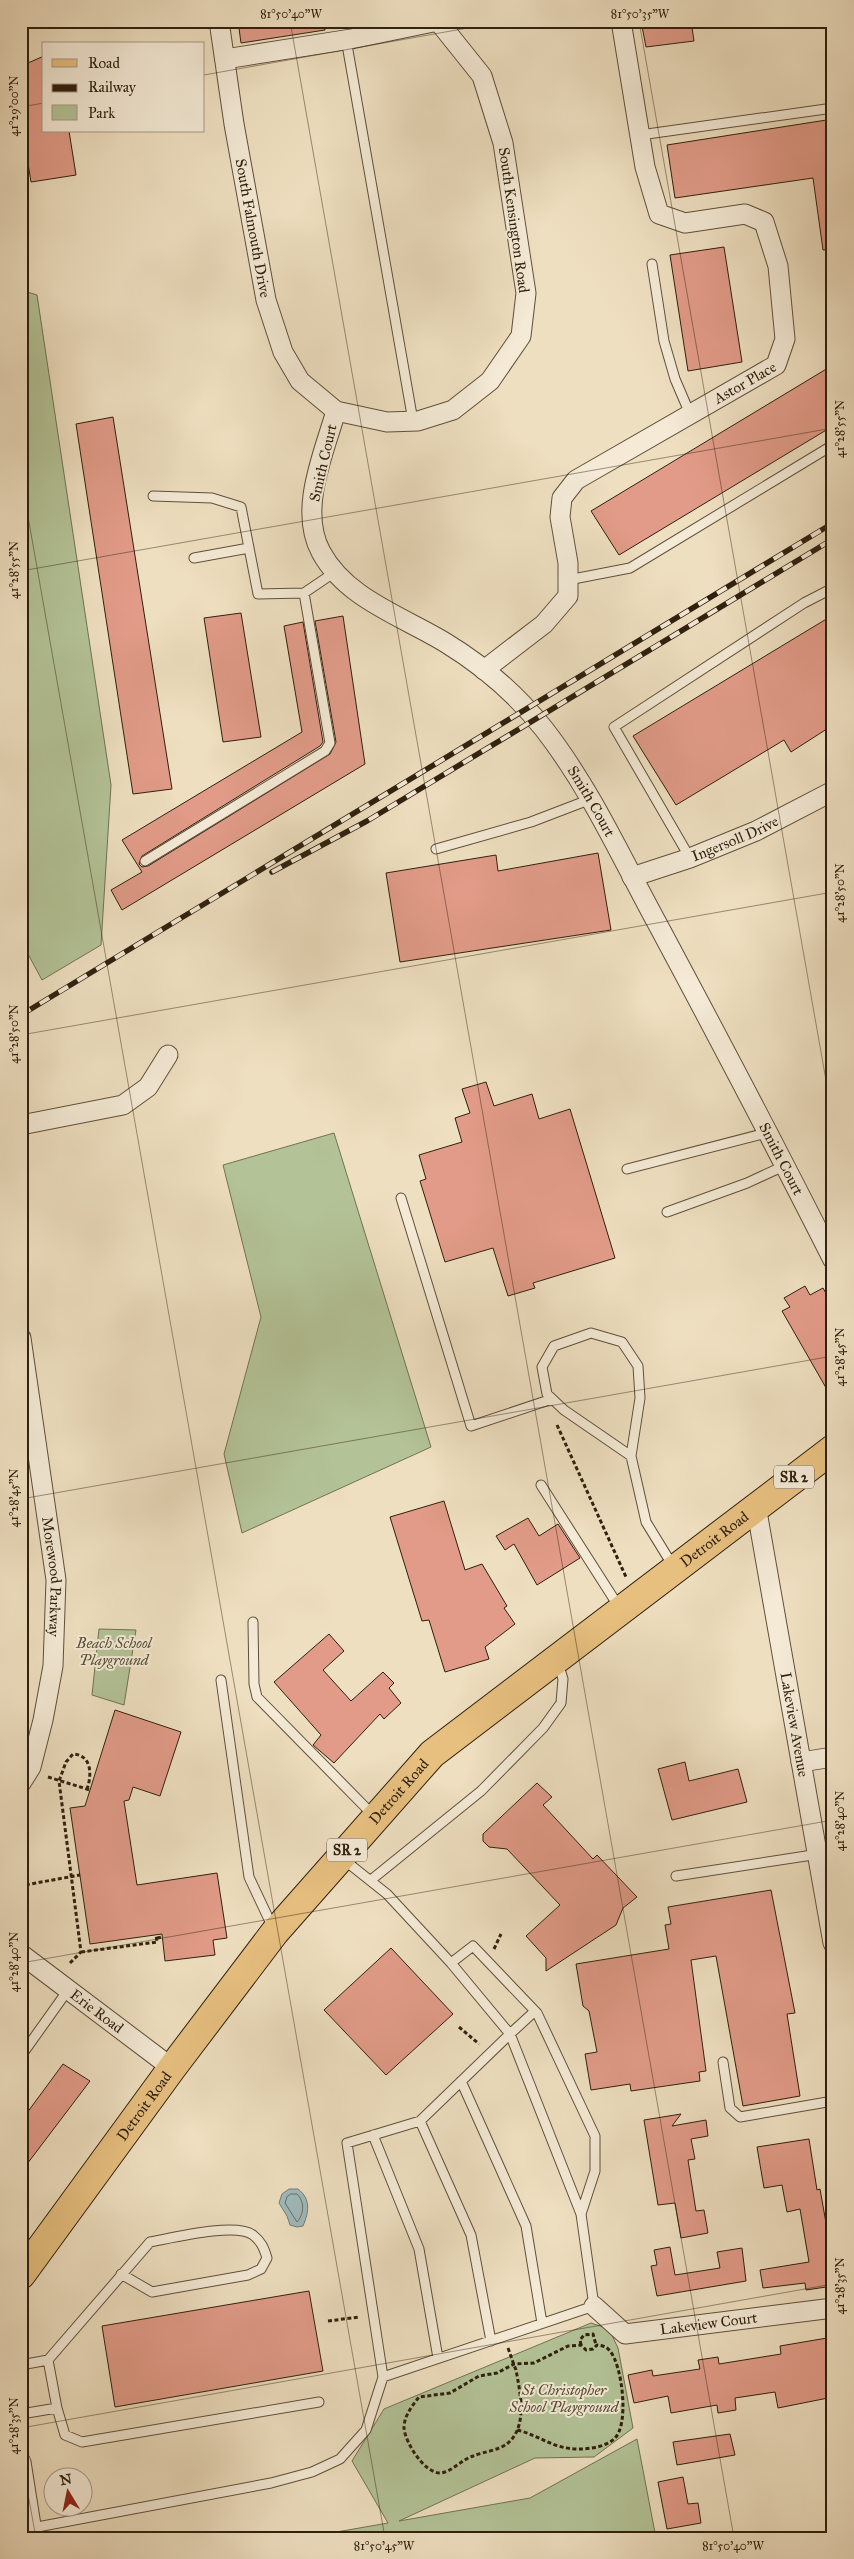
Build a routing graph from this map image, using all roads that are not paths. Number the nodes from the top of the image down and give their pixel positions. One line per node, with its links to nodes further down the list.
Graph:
1 (219, 21): 5 (street, South Falmouth Drive)
2 (438, 21): 4 (street); 11 (street, South Kensington Road)
3 (620, 21): 7 (street, Astor Place)
4 (346, 39): 5 (street); 11 (lane)
5 (225, 59): 9 (street, South Falmouth Drive)
6 (833, 108): 7 (lane)
7 (640, 135): 10 (street, Astor Place)
8 (652, 264): 10 (lane)
9 (336, 411): 11 (street, South Kensington Road); 16 (street, Smith Court)
10 (690, 414): 17 (street, Astor Place)
11 (413, 421)
12 (833, 445): 17 (lane)
13 (153, 496): 14 (lane)
14 (249, 548): 15 (lane); 19 (lane)
15 (194, 558)
16 (335, 572): 19 (lane); 20 (street, Smith Court)
17 (568, 580): 20 (street, Astor Place)
18 (833, 588): 24 (lane)
19 (304, 593): 25 (lane)
20 (484, 670): 22 (street, Smith Court)
21 (833, 790): 24 (street, Ingersoll Drive)
22 (591, 799): 23 (lane); 26 (street, Smith Court)
23 (436, 849)
24 (690, 858): 26 (street, Ingersoll Drive)
25 (145, 861)
26 (632, 877): 29 (street, Smith Court)
27 (168, 1055): 28 (street)
28 (21, 1125)
29 (770, 1132): 30 (street, Smith Court); 31 (lane)
30 (786, 1165): 33 (lane); 34 (street, Smith Court)
31 (627, 1170)
32 (401, 1198): 36 (lane)
33 (667, 1212)
34 (833, 1260)
35 (22, 1343): 48 (street, Morewood Parkway)
36 (552, 1399): 38 (lane); 38 (lane)
37 (833, 1449): 40 (main road, Detroit Road / SR 2)
38 (631, 1456): 41 (lane)
39 (542, 1485): 42 (lane)
40 (756, 1506): 41 (main road, Detroit Road / SR 2); 47 (street, Lakeview Avenue)
41 (674, 1568): 42 (main road, Detroit Road / SR 2)
42 (621, 1609): 44 (main road, Detroit Road / SR 2)
43 (253, 1622): 49 (lane)
44 (557, 1658): 49 (main road, Detroit Road / SR 2); 53 (lane)
45 (221, 1680): 54 (lane)
46 (833, 1757): 47 (street)
47 (801, 1762): 50 (street, Lakeview Avenue)
48 (21, 1783)
49 (376, 1818): 51 (main road, Detroit Road / SR 2)
50 (819, 1854): 52 (lane); 55 (street, Lakeview Avenue)
51 (341, 1857): 53 (lane); 54 (main road, Detroit Road / SR 2)
52 (676, 1876)
53 (371, 1880): 57 (lane)
54 (275, 1932): 63 (main road, Detroit Road / SR 2)
55 (833, 1943)
56 (21, 1954): 58 (street, Erie Road)
57 (451, 1963): 59 (lane); 60 (lane)
58 (68, 1990): 61 (lane); 63 (street, Erie Road)
59 (535, 2011): 60 (lane); 68 (lane)
60 (510, 2034): 64 (lane); 68 (lane)
61 (21, 2056)
62 (723, 2062): 65 (lane)
63 (172, 2068): 70 (main road, Detroit Road / SR 2)
64 (462, 2081): 66 (lane); 73 (lane)
65 (833, 2101)
66 (420, 2121): 67 (lane); 74 (lane)
67 (373, 2135): 75 (lane); 78 (lane)
68 (582, 2214): 71 (lane)
69 (121, 2274): 69 (lane); 76 (lane)
70 (21, 2275)
71 (594, 2306): 72 (street, Lakeview Court); 73 (lane)
72 (833, 2308)
73 (542, 2323): 74 (lane)
74 (490, 2341): 75 (lane)
75 (438, 2358): 78 (lane)
76 (48, 2360): 77 (lane); 80 (lane)
77 (21, 2365)
78 (383, 2377): 83 (lane)
79 (319, 2402): 80 (lane)
80 (57, 2408): 81 (lane)
81 (21, 2414)
82 (21, 2462): 83 (street)
83 (29, 2529)

